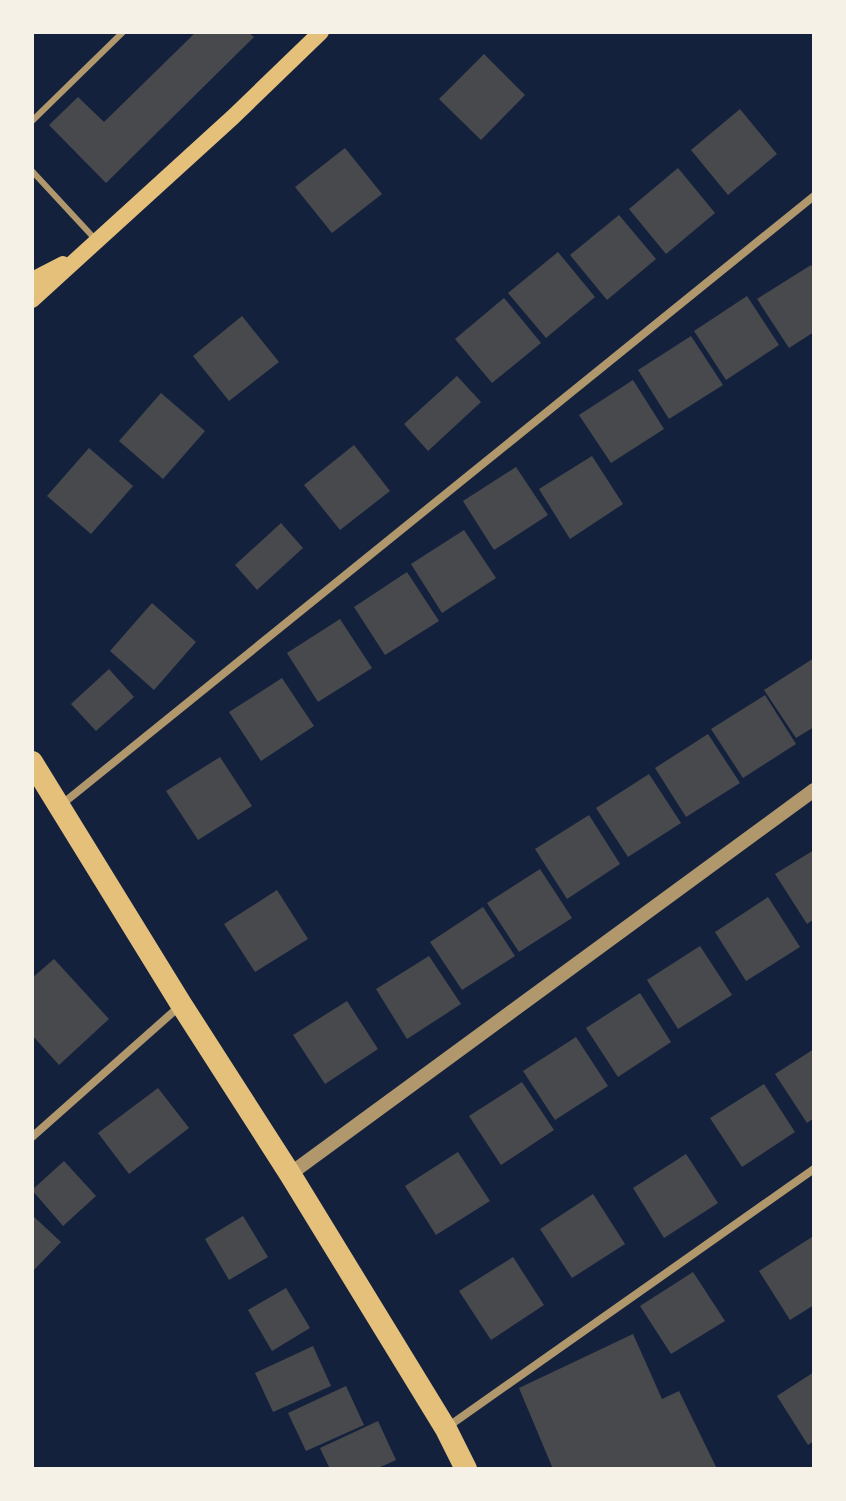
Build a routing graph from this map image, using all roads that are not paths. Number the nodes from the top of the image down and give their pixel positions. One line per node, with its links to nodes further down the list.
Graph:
1 (123, 32): 3 (lane)
2 (321, 32): 6 (main road)
3 (32, 121)
4 (32, 171): 6 (lane)
5 (814, 196): 12 (street)
6 (96, 241): 7 (main road)
7 (82, 255): 8 (main road); 9 (main road)
8 (32, 280)
9 (32, 300)
10 (32, 762): 12 (highway)
11 (814, 790): 16 (street)
12 (60, 806): 13 (highway)
13 (181, 1004): 14 (street); 16 (highway)
14 (32, 1137)
15 (814, 1169): 17 (street)
16 (290, 1174): 17 (highway)
17 (446, 1429): 18 (highway)
18 (466, 1469)

